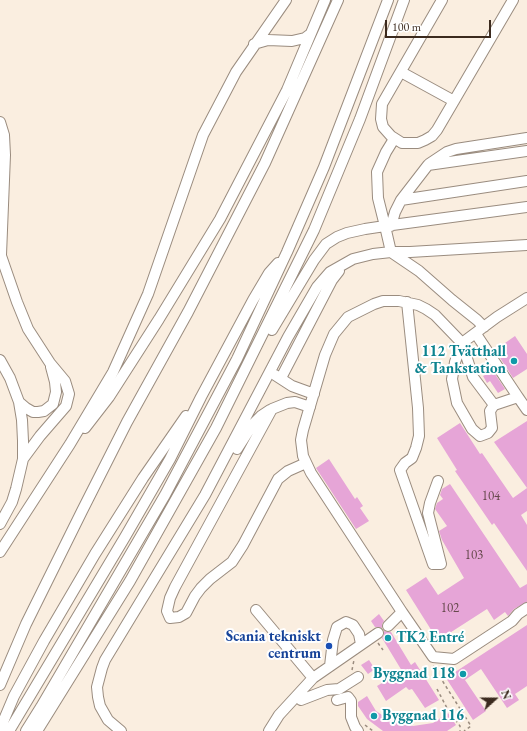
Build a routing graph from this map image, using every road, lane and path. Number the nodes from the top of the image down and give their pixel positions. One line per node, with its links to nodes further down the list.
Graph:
1 (286, 0): 11 (street)
2 (325, 0): 10 (street)
3 (338, 0): 62 (street)
4 (384, 0): 9 (street)
5 (388, 0): 9 (street)
6 (404, 0): 44 (street)
7 (442, 0): 12 (street)
8 (513, 0): 13 (street)
9 (382, 18): 24 (street)
10 (309, 35): 11 (street); 45 (street)
11 (254, 44): 45 (street)
12 (400, 72): 13 (street); 16 (street)
13 (454, 100): 16 (street)
14 (0, 122): 26 (street)
15 (527, 138): 18 (street)
16 (394, 139): 22 (street)
17 (527, 151): 18 (street)
18 (428, 165): 20 (street)
19 (527, 181): 20 (street)
20 (402, 200): 22 (street)
21 (527, 207): 22 (street)
22 (388, 226): 25 (street); 44 (street)
23 (527, 245): 25 (street)
24 (287, 252): 37 (street); 69 (street)
25 (391, 252): 27 (street); 30 (street)
26 (0, 254): 33 (street)
27 (346, 262): 34 (street); 35 (street)
28 (527, 298): 30 (street)
29 (407, 302): 31 (street); 36 (street); 48 (street)
30 (480, 330): 31 (street); 38 (street)
31 (462, 343): 40 (street); 40 (street)
32 (0, 360): 39 (street)
33 (50, 363): 39 (street); 46 (street)
34 (270, 372): 35 (street); 49 (street)
35 (281, 378): 36 (street)
36 (314, 394): 41 (street)
37 (201, 397): 67 (street); 68 (street)
38 (518, 397): 40 (street); 43 (street)
39 (19, 402): 46 (street)
40 (494, 405)
41 (310, 407): 42 (street); 47 (street)
42 (272, 409): 47 (street); 49 (street)
43 (527, 410)
44 (216, 428): 70 (street)
45 (70, 444): 51 (street)
46 (22, 459): 50 (street)
47 (306, 463): 54 (street)
48 (438, 481)
49 (205, 495): 71 (street)
50 (0, 524)
51 (0, 552)
52 (527, 608): 54 (street)
53 (256, 610): 61 (street)
54 (402, 612): 55 (street)
55 (388, 626)
56 (378, 632): 57 (street)
57 (361, 644): 59 (street); 59 (street)
58 (354, 659): 60 (path)
59 (330, 666): 61 (street)
60 (355, 674): 64 (street)
61 (313, 678): 72 (street)
62 (0, 685)
63 (436, 690): 74 (path)
64 (301, 700)
65 (337, 700): 73 (street)
66 (471, 726): 75 (path)
67 (0, 729)
68 (9, 731)
69 (26, 731)
70 (37, 731)
71 (121, 731)
72 (269, 731)
73 (358, 731)
74 (460, 731)
75 (464, 731)

